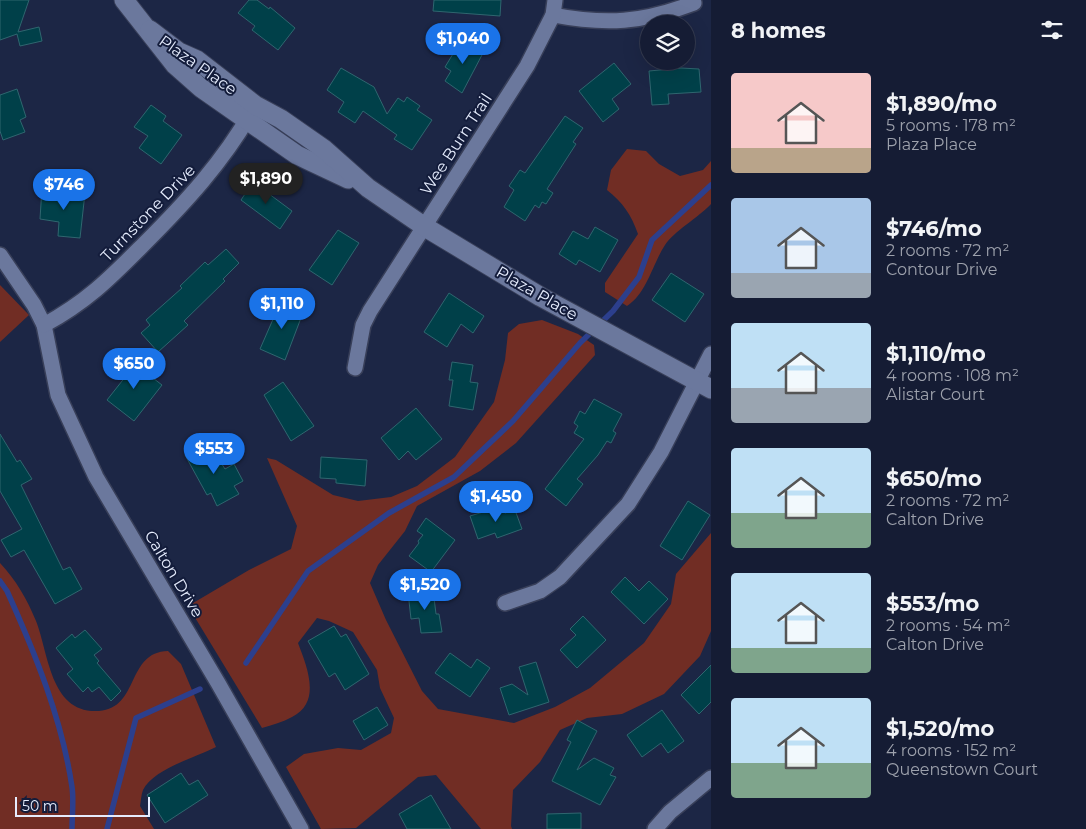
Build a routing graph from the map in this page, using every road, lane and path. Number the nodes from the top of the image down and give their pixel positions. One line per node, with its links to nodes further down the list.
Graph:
1 (124, 0): 4 (street, Plaza Place)
2 (694, 3): 3 (street)
3 (554, 8): 5 (street, Wee Burn Trail)
4 (250, 113): 5 (street, Plaza Place); 7 (street, Turnstone Drive)
5 (425, 227): 9 (street, Wee Burn Trail); 10 (street, Plaza Place)
6 (0, 255): 7 (street, Calton Drive)
7 (44, 325): 13 (street, Calton Drive)
8 (711, 354): 10 (street)
9 (354, 368)
10 (704, 386): 11 (street)
11 (505, 604)
12 (711, 778): 14 (street)
13 (301, 829)
14 (656, 829)

